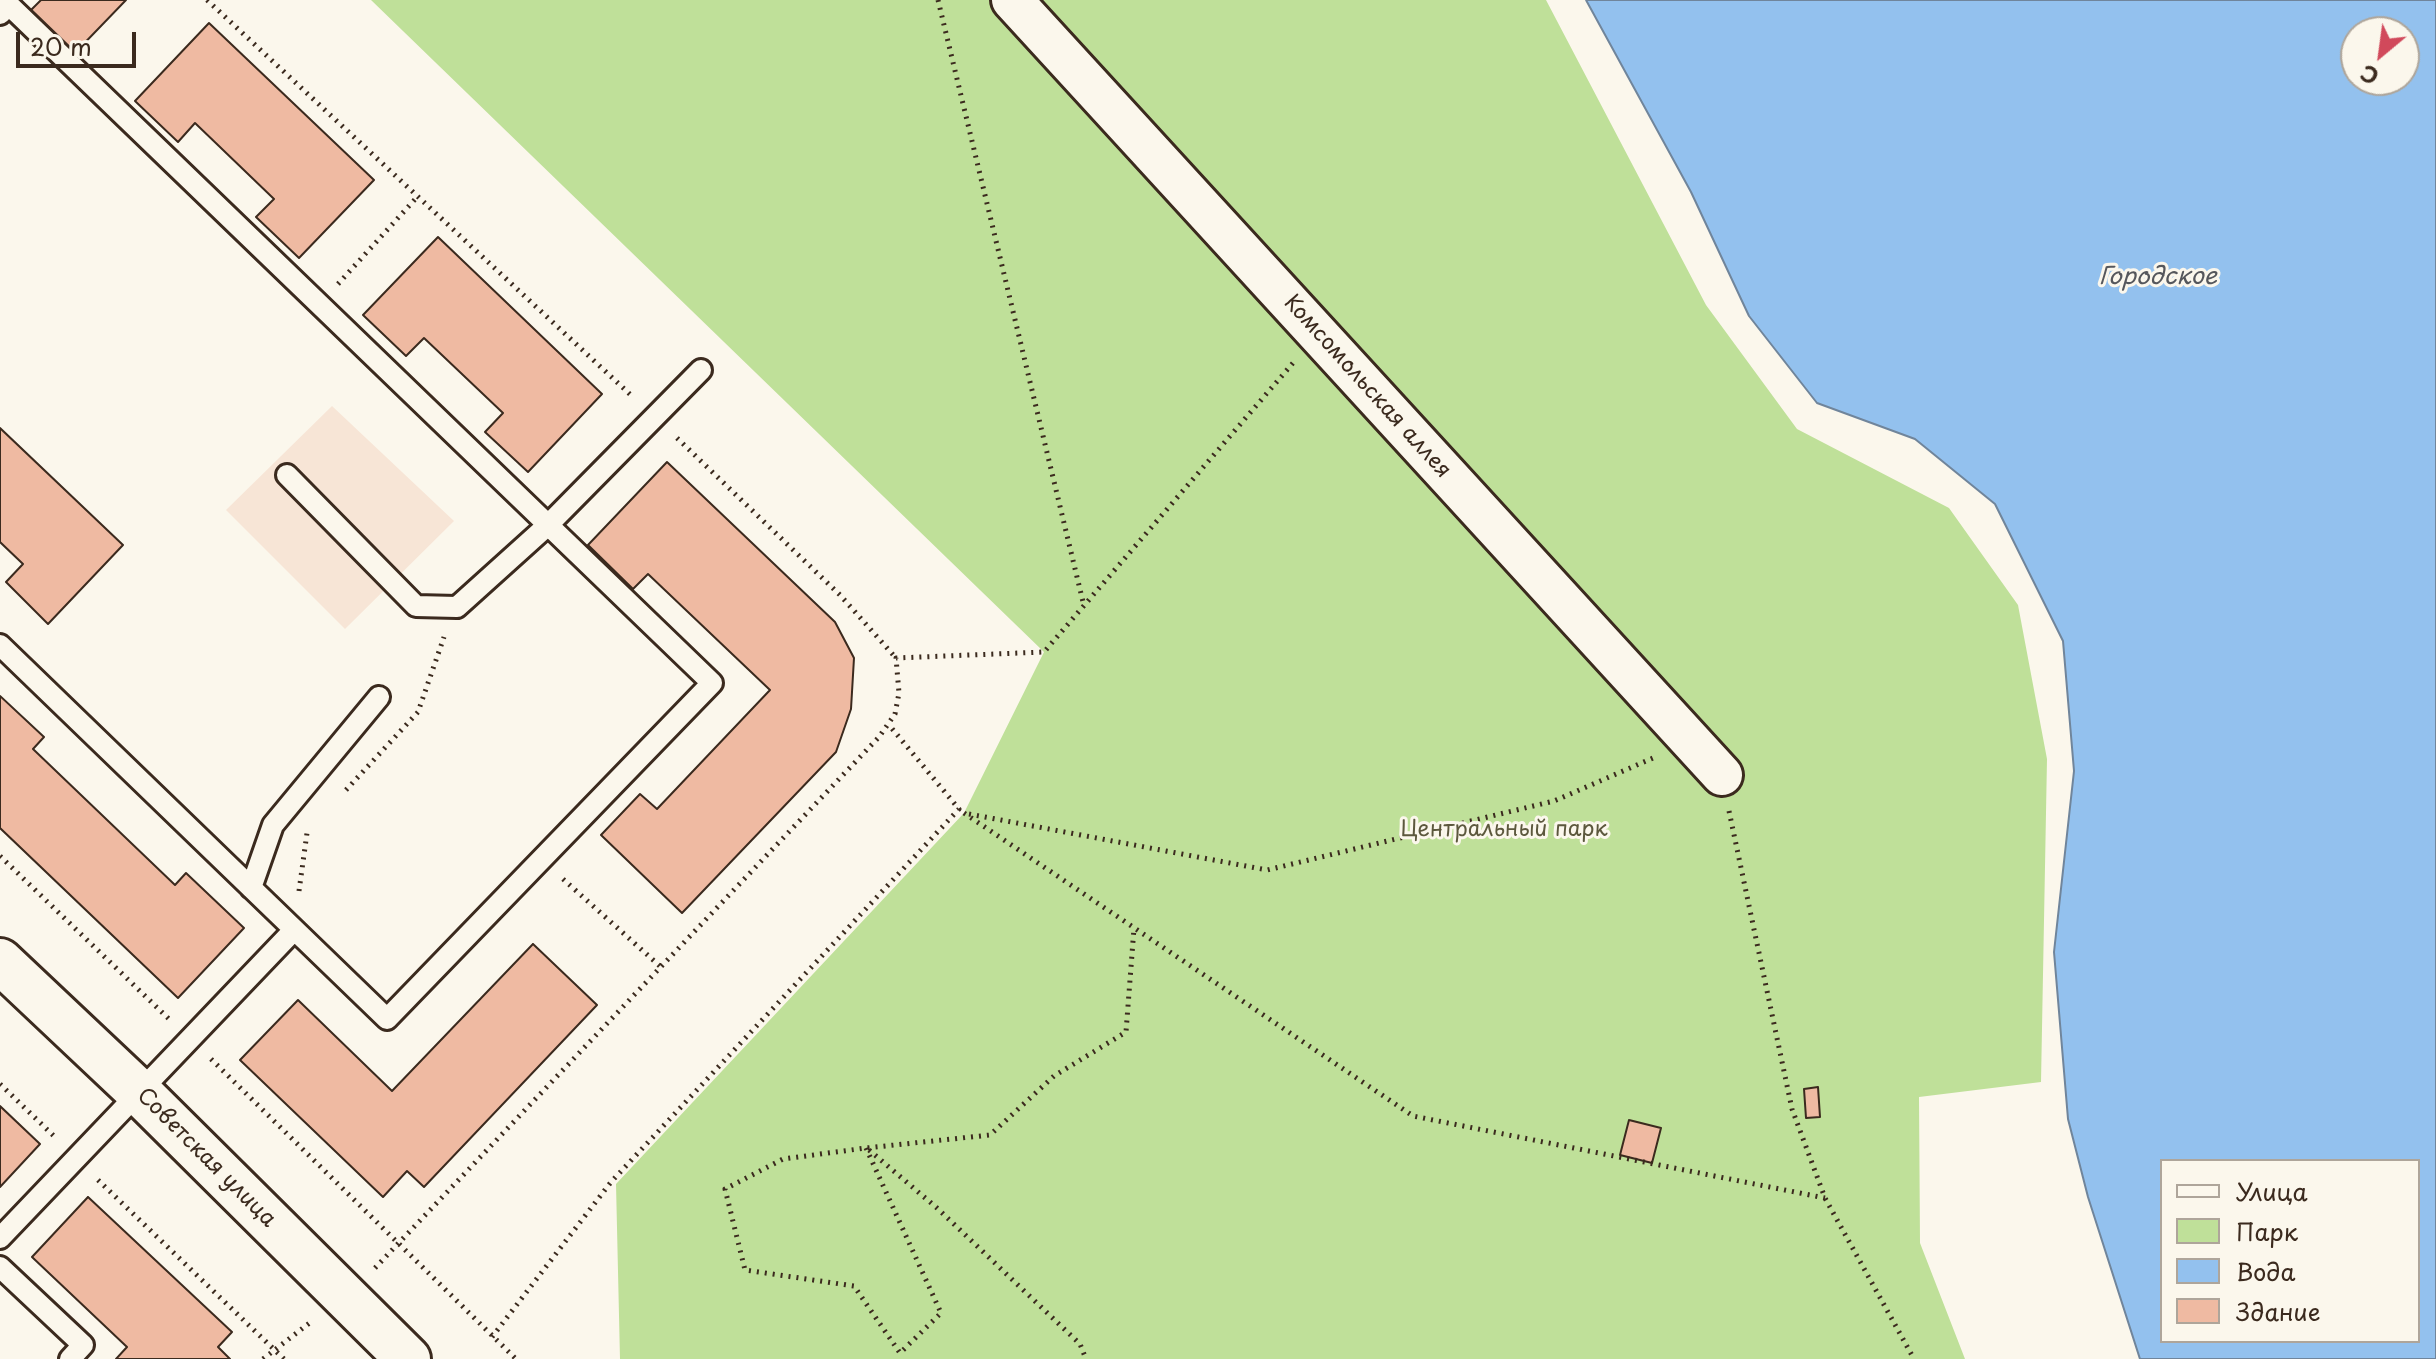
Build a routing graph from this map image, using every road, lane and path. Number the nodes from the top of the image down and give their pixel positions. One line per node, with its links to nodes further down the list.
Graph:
1 (207, 0): 5 (path)
2 (938, 0): 12 (path)
3 (1012, 0): 7 (street, Комсомольская аллея)
4 (0, 14): 6 (lane)
5 (418, 196): 6 (path); 9 (path)
6 (320, 304): 11 (lane)
7 (1318, 334): 12 (path); 18 (street, Комсомольская аллея)
8 (701, 370): 9 (lane)
9 (654, 417): 11 (lane); 15 (path)
10 (287, 475): 13 (lane)
11 (548, 525): 13 (lane); 22 (lane)
12 (1084, 606): 15 (path)
13 (457, 607): 20 (path)
14 (0, 645): 23 (lane)
15 (896, 658): 17 (path)
16 (379, 697): 23 (lane)
17 (889, 725): 27 (path); 37 (path)
18 (1691, 742): 19 (street, Комсомольская аллея); 24 (path)
19 (1722, 775): 32 (path)
20 (337, 799)
21 (317, 821): 25 (path)
22 (542, 859): 25 (lane); 27 (path)
23 (251, 888): 25 (lane)
24 (1134, 928): 30 (path); 32 (path)
25 (294, 930): 29 (lane)
26 (0, 961): 29 (main road, Советская улица)
27 (662, 968): 34 (path)
28 (0, 1084): 31 (path)
29 (141, 1094): 31 (lane); 36 (main road, Советская улица)
30 (866, 1148): 30 (path); 44 (path)
31 (77, 1159): 33 (lane); 38 (path)
32 (1825, 1198): 45 (path)
33 (0, 1238)
34 (400, 1243): 36 (path); 37 (path)
35 (0, 1267): 39 (lane)
36 (346, 1298): 38 (path); 42 (main road, Советская улица)
37 (492, 1337): 43 (path)
38 (273, 1349): 40 (path); 41 (path)
39 (70, 1359)
40 (263, 1359)
41 (284, 1359)
42 (408, 1359)
43 (516, 1359)
44 (1086, 1359)
45 (1914, 1359)

